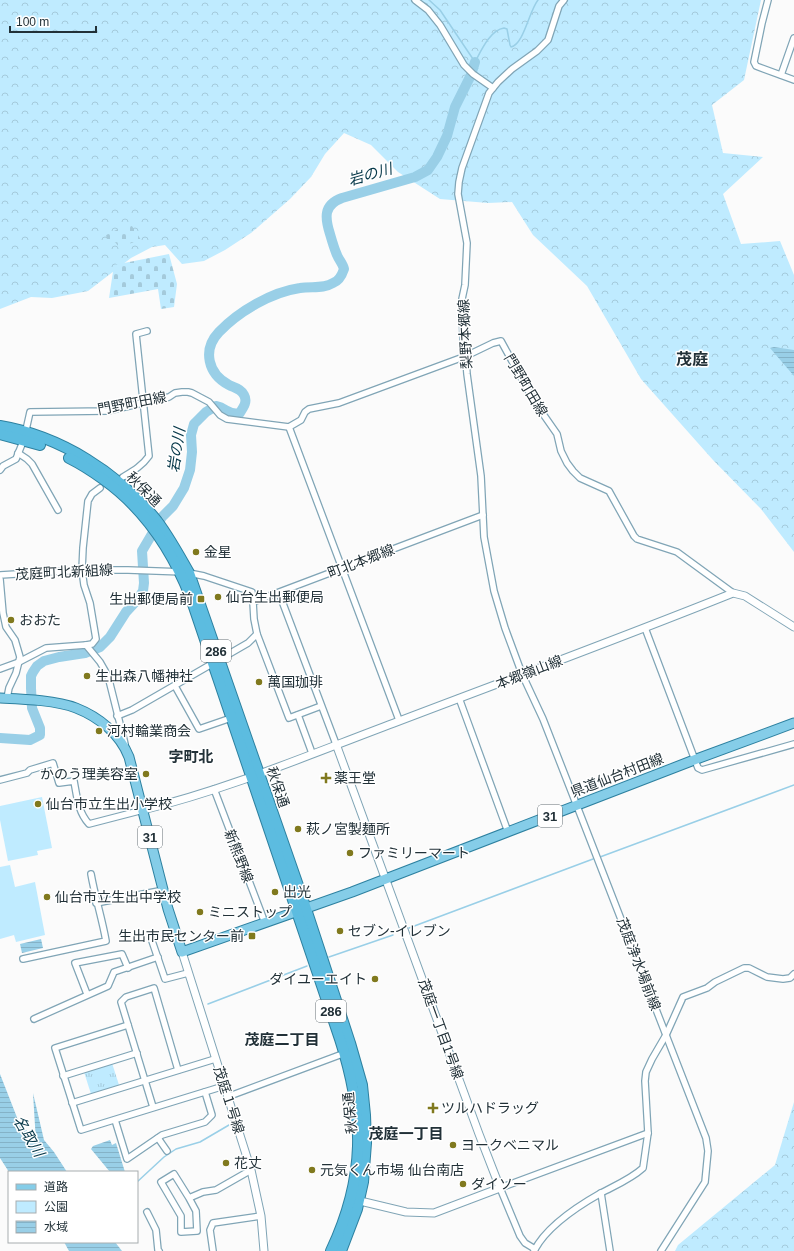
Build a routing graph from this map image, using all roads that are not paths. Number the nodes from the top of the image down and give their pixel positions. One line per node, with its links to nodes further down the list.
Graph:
1 (416, 0): 7 (street)
2 (564, 0): 7 (street, 梨野本郷線)
3 (768, 0): 5 (street)
4 (794, 38): 5 (street)
5 (781, 75): 6 (street)
6 (794, 80)
7 (493, 88): 9 (street, 梨野本郷線)
8 (147, 331): 10 (street)
9 (466, 356): 12 (street, 門野町田線); 20 (street, 梨野本郷線); 27 (street, 門野町田線)
10 (143, 402): 12 (street, 門野町田線); 14 (street, 門野町田線); 17 (street)
11 (0, 426): 14 (highway, 秋保通 / 286)
12 (289, 427): 21 (street)
13 (0, 434): 14 (highway, 秋保通 / 286)
14 (25, 436): 15 (street); 23 (highway, 秋保通 / 286)
15 (18, 453): 16 (street); 19 (street)
16 (0, 470)
17 (122, 478)
18 (100, 488): 22 (street)
19 (58, 510)
20 (483, 515): 21 (street, 町北本郷線); 36 (street, 梨野本郷線)
21 (342, 568): 26 (street, 町北本郷線); 44 (street)
22 (82, 570): 23 (street, 茂庭町北新組線); 24 (street, 茂庭町北新組線); 32 (street)
23 (184, 573): 28 (street, 茂庭町北新組線); 33 (highway, 秋保通 / 286)
24 (0, 575)
25 (0, 579): 34 (street)
26 (279, 593): 28 (street, 町北本郷線); 40 (street)
27 (733, 593): 29 (street); 30 (street, 本郷嶺山線)
28 (253, 602): 31 (street)
29 (794, 627)
30 (646, 628): 36 (street, 本郷嶺山線); 50 (street)
31 (258, 634): 33 (street); 41 (street)
32 (87, 647): 34 (street); 42 (street)
33 (216, 661): 37 (street); 43 (highway, 秋保通 / 286); 51 (highway, 秋保通 / 286)
34 (19, 662): 35 (street); 38 (street)
35 (0, 669)
36 (522, 674): 39 (street, 本郷嶺山線); 54 (street, 茂庭浄水場前線)
37 (175, 686): 42 (street); 43 (street)
38 (7, 698): 48 (main road, 31)
39 (459, 698): 44 (street, 本郷嶺山線); 56 (street)
40 (321, 706): 41 (street); 46 (street)
41 (298, 715): 49 (street)
42 (117, 716): 48 (street)
43 (231, 718): 51 (highway, 秋保通 / 286)
44 (399, 720): 46 (street, 本郷嶺山線)
45 (794, 723): 50 (main road, 県道仙台村田線 / 31)
46 (336, 744): 49 (street, 本郷嶺山線); 58 (street, 茂庭一丁目1号線)
47 (794, 744): 50 (street)
48 (126, 750): 55 (main road, 31)
49 (312, 753): 51 (street, 本郷嶺山線)
50 (694, 760): 54 (main road, 県道仙台村田線 / 31)
51 (254, 775): 53 (street, 本郷嶺山線); 61 (highway, 秋保通 / 286)
52 (0, 780): 55 (street)
53 (214, 789): 55 (street, 本郷嶺山線); 62 (street, 新熊野線)
54 (577, 806): 56 (main road, 県道仙台村田線 / 31); 73 (street, 茂庭浄水場前線)
55 (143, 810): 59 (main road, 31)
56 (508, 832): 58 (main road, 県道仙台村田線 / 31)
57 (91, 874): 60 (street)
58 (386, 879): 61 (main road, 県道仙台村田線 / 31); 90 (street, 茂庭一丁目1号線)
59 (164, 890): 60 (street); 64 (main road, 31)
60 (96, 903): 66 (street)
61 (302, 910): 62 (main road, 県道仙台村田線 / 31); 75 (highway, 秋保通 / 286); 93 (highway, 秋保通 / 286)
62 (265, 923): 64 (main road, 県道仙台村田線 / 31)
63 (152, 938): 65 (street)
64 (182, 952): 68 (street, 茂庭１号線)
65 (158, 957): 67 (street); 68 (street)
66 (23, 959)
67 (128, 968): 70 (street); 70 (street)
68 (188, 973): 76 (street, 茂庭１号線)
69 (794, 974): 73 (street)
70 (87, 994): 71 (street)
71 (34, 1019)
72 (128, 1025): 74 (street); 77 (street); 78 (street)
73 (666, 1035): 86 (street); 103 (street, 茂庭浄水場前線)
74 (136, 1053): 78 (street); 79 (street)
75 (345, 1053): 82 (street); 93 (highway, 秋保通 / 286)
76 (215, 1059): 77 (street); 80 (street, 茂庭１号線)
77 (178, 1070): 79 (street)
78 (63, 1076): 83 (street)
79 (145, 1080): 83 (street); 84 (street)
80 (224, 1086): 81 (street); 82 (street, 茂庭１号線)
81 (205, 1092): 84 (street); 87 (street)
82 (227, 1097): 89 (street, 茂庭１号線)
83 (72, 1103): 85 (street)
84 (153, 1107): 85 (street)
85 (115, 1120): 87 (street)
86 (648, 1133): 90 (street); 91 (street)
87 (158, 1138): 88 (street)
88 (167, 1151)
89 (251, 1170): 92 (street); 95 (street, 茂庭１号線)
90 (500, 1188): 93 (street); 96 (street)
91 (601, 1193): 96 (street); 102 (street)
92 (189, 1198): 92 (street)
93 (354, 1200): 100 (highway, 秋保通 / 286); 101 (highway, 秋保通 / 286)
94 (148, 1212): 97 (street)
95 (262, 1216): 98 (street); 99 (street, 茂庭１号線)
96 (535, 1250)
97 (159, 1251)
98 (213, 1251)
99 (264, 1251)
100 (331, 1251)
101 (341, 1251)
102 (610, 1251)
103 (661, 1251)

